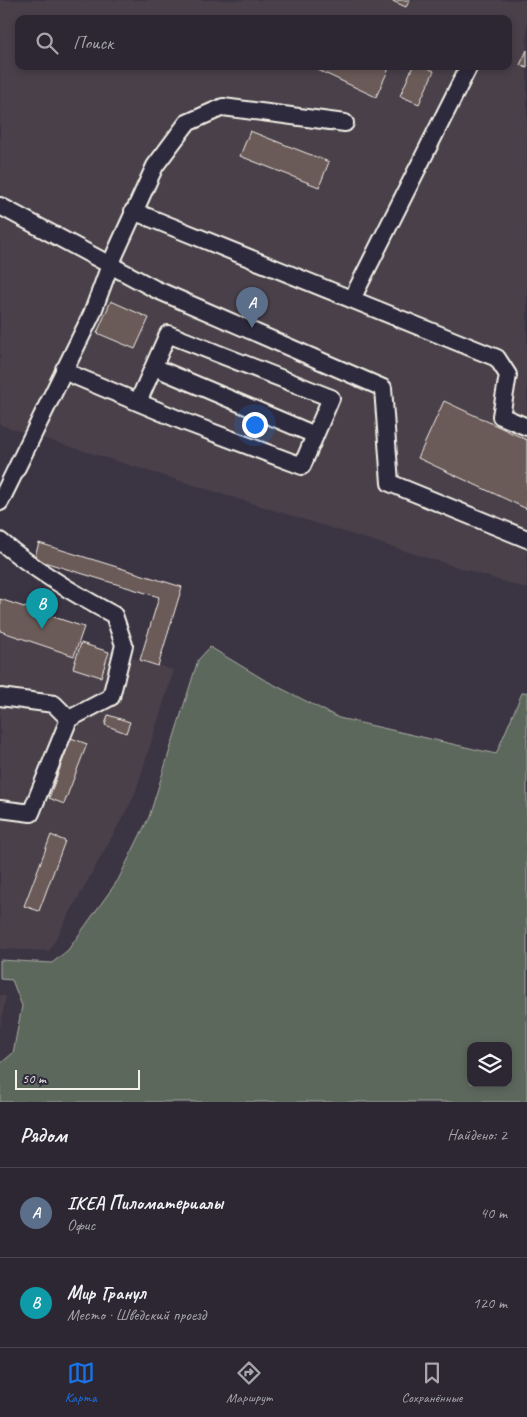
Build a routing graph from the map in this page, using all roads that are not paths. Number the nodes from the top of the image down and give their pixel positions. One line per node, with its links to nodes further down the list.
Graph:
1 (467, 70): 6 (street)
2 (345, 123): 4 (street)
3 (0, 206): 5 (street)
4 (133, 211): 5 (street); 6 (street)
5 (110, 265): 8 (street); 13 (street)
6 (352, 298): 10 (street)
7 (154, 367): 9 (street); 11 (street); 11 (street)
8 (64, 369): 9 (street); 12 (street)
9 (138, 402): 11 (street)
10 (527, 427)
11 (315, 435)
12 (0, 502)
13 (527, 539)
14 (0, 541): 16 (street)
15 (0, 697): 16 (street)
16 (69, 719): 17 (street)
17 (0, 809)

